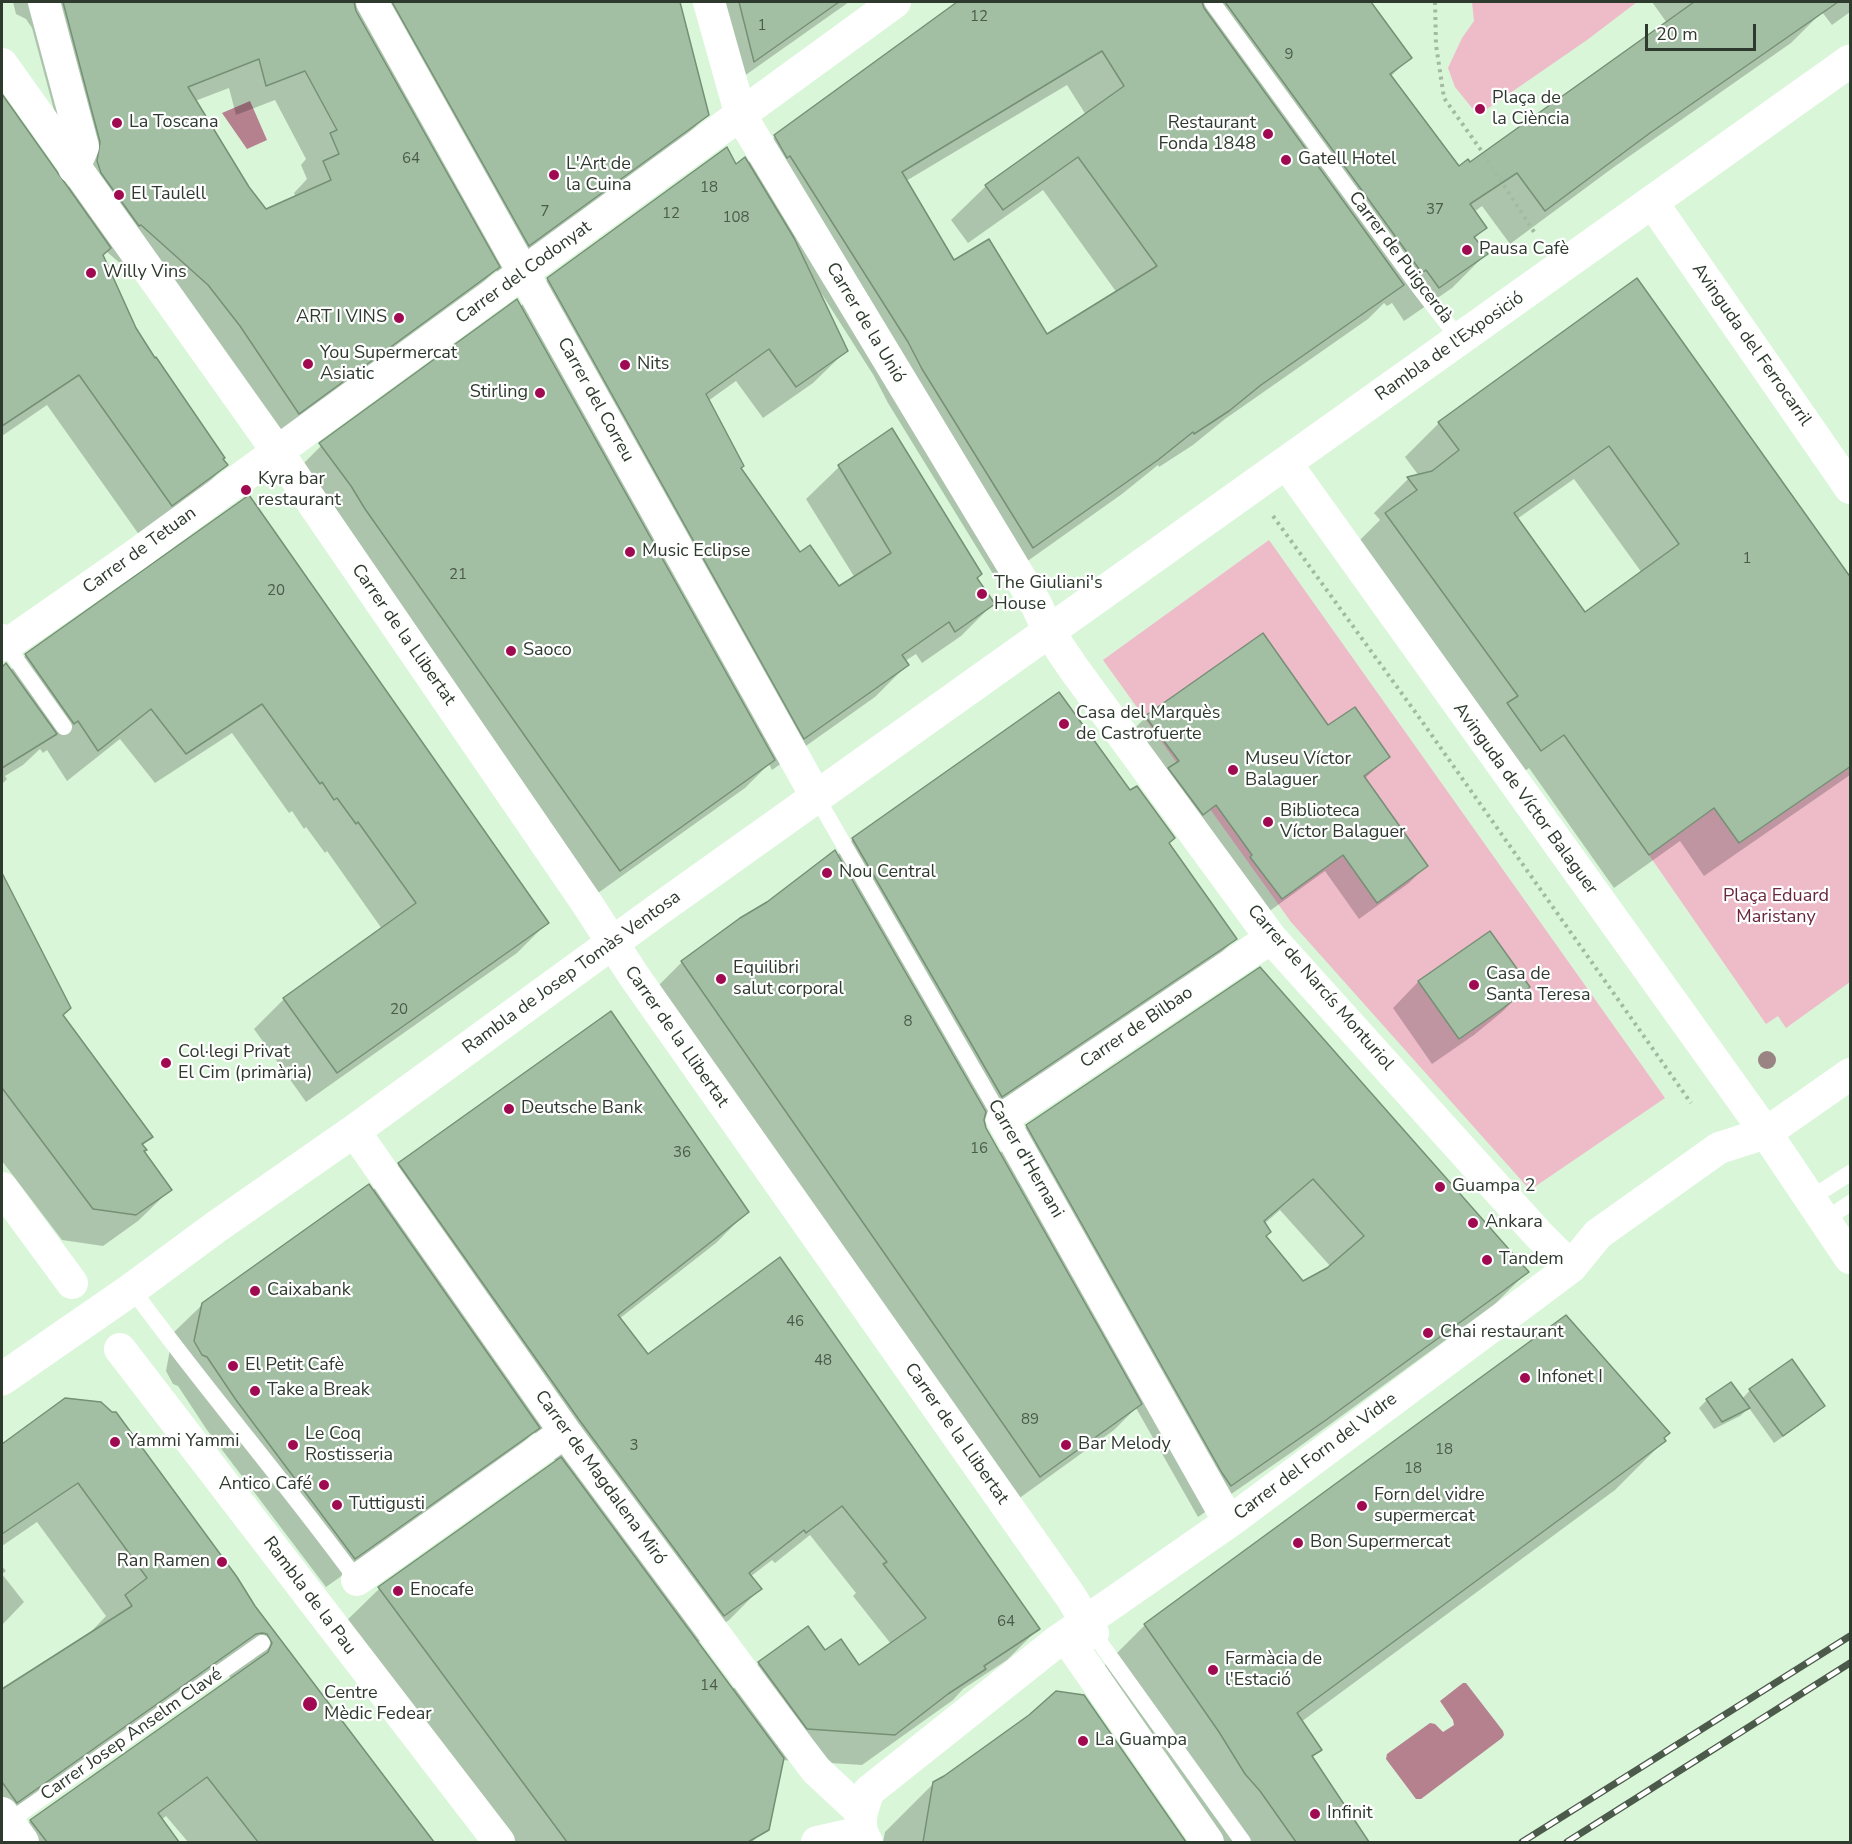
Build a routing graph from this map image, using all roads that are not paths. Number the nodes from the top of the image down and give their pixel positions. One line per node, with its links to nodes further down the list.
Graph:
1 (45, 2): 9 (street)
2 (372, 2): 11 (street, Carrer del Correu)
3 (709, 2): 8 (street, Carrer de la Unió)
4 (895, 2): 8 (street, Carrer del Codonyat)
5 (1212, 2): 12 (lane, Carrer de Puigcerdà)
6 (1851, 61): 10 (street, Rambla de l'Exposició)
7 (2, 64): 9 (street, Carrer de la Llibertat)
8 (741, 116): 11 (street, Carrer del Codonyat); 16 (street, Carrer de la Unió)
9 (74, 168): 13 (street, Carrer de la Llibertat)
10 (1652, 202): 12 (street, Rambla de l'Exposició); 15 (street, Avinguda del Ferrocarril)
11 (524, 273): 13 (street, Carrer del Codonyat); 19 (street, Carrer del Correu)
12 (1460, 340): 14 (street, Rambla de l'Exposició)
13 (277, 451): 17 (street, Carrer de Tetuan); 21 (street, Carrer de la Llibertat)
14 (1286, 463): 16 (street, Rambla de l'Exposició); 25 (street, Avinguda de Víctor Balaguer)
15 (1851, 488)
16 (1049, 632): 19 (street, Rambla de Josep Tomàs Ventosa); 20 (street, Carrer de Narcís Monturiol)
17 (3, 645): 18 (lane)
18 (64, 727)
19 (817, 798): 21 (street, Rambla de Josep Tomàs Ventosa); 23 (lane, Carrer d'Hernani)
20 (1271, 938): 23 (street, Carrer de Bilbao); 31 (street, Carrer de Narcís Monturiol)
21 (612, 944): 24 (street, Rambla de Josep Tomàs Ventosa); 39 (street, Carrer de la Llibertat)
22 (1851, 1074): 25 (street)
23 (1002, 1119): 37 (street, Carrer d'Hernani)
24 (354, 1131): 33 (street, Rambla de Josep Tomàs Ventosa); 36 (street, Carrer de Magdalena Miró)
25 (1766, 1133): 29 (street); 31 (street, Carrer del Forn del Vidre)
26 (1851, 1173): 29 (lane)
27 (2, 1188): 32 (street)
28 (1851, 1203): 29 (lane)
29 (1818, 1209): 30 (street)
30 (1850, 1257)
31 (1570, 1267): 37 (street, Carrer del Forn del Vidre)
32 (72, 1283)
33 (132, 1289): 35 (street, Rambla de Josep Tomàs Ventosa); 38 (lane)
34 (120, 1349): 43 (street, Rambla de la Pau)
35 (2, 1379)
36 (565, 1432): 38 (street); 41 (street, Carrer de Magdalena Miró)
37 (1229, 1522): 39 (street, Carrer del Forn del Vidre)
38 (357, 1580)
39 (1081, 1630): 41 (street, Carrer del Forn del Vidre); 45 (street, Carrer de la Llibertat); 46 (lane, Carrer de la Llibertat)
40 (262, 1643): 42 (lane, Carrer Josep Anselm Clavé)
41 (865, 1819): 44 (street, Carrer del Forn del Vidre)
42 (9, 1826)
43 (499, 1842)
44 (817, 1842)
45 (1208, 1842)
46 (1243, 1842)

